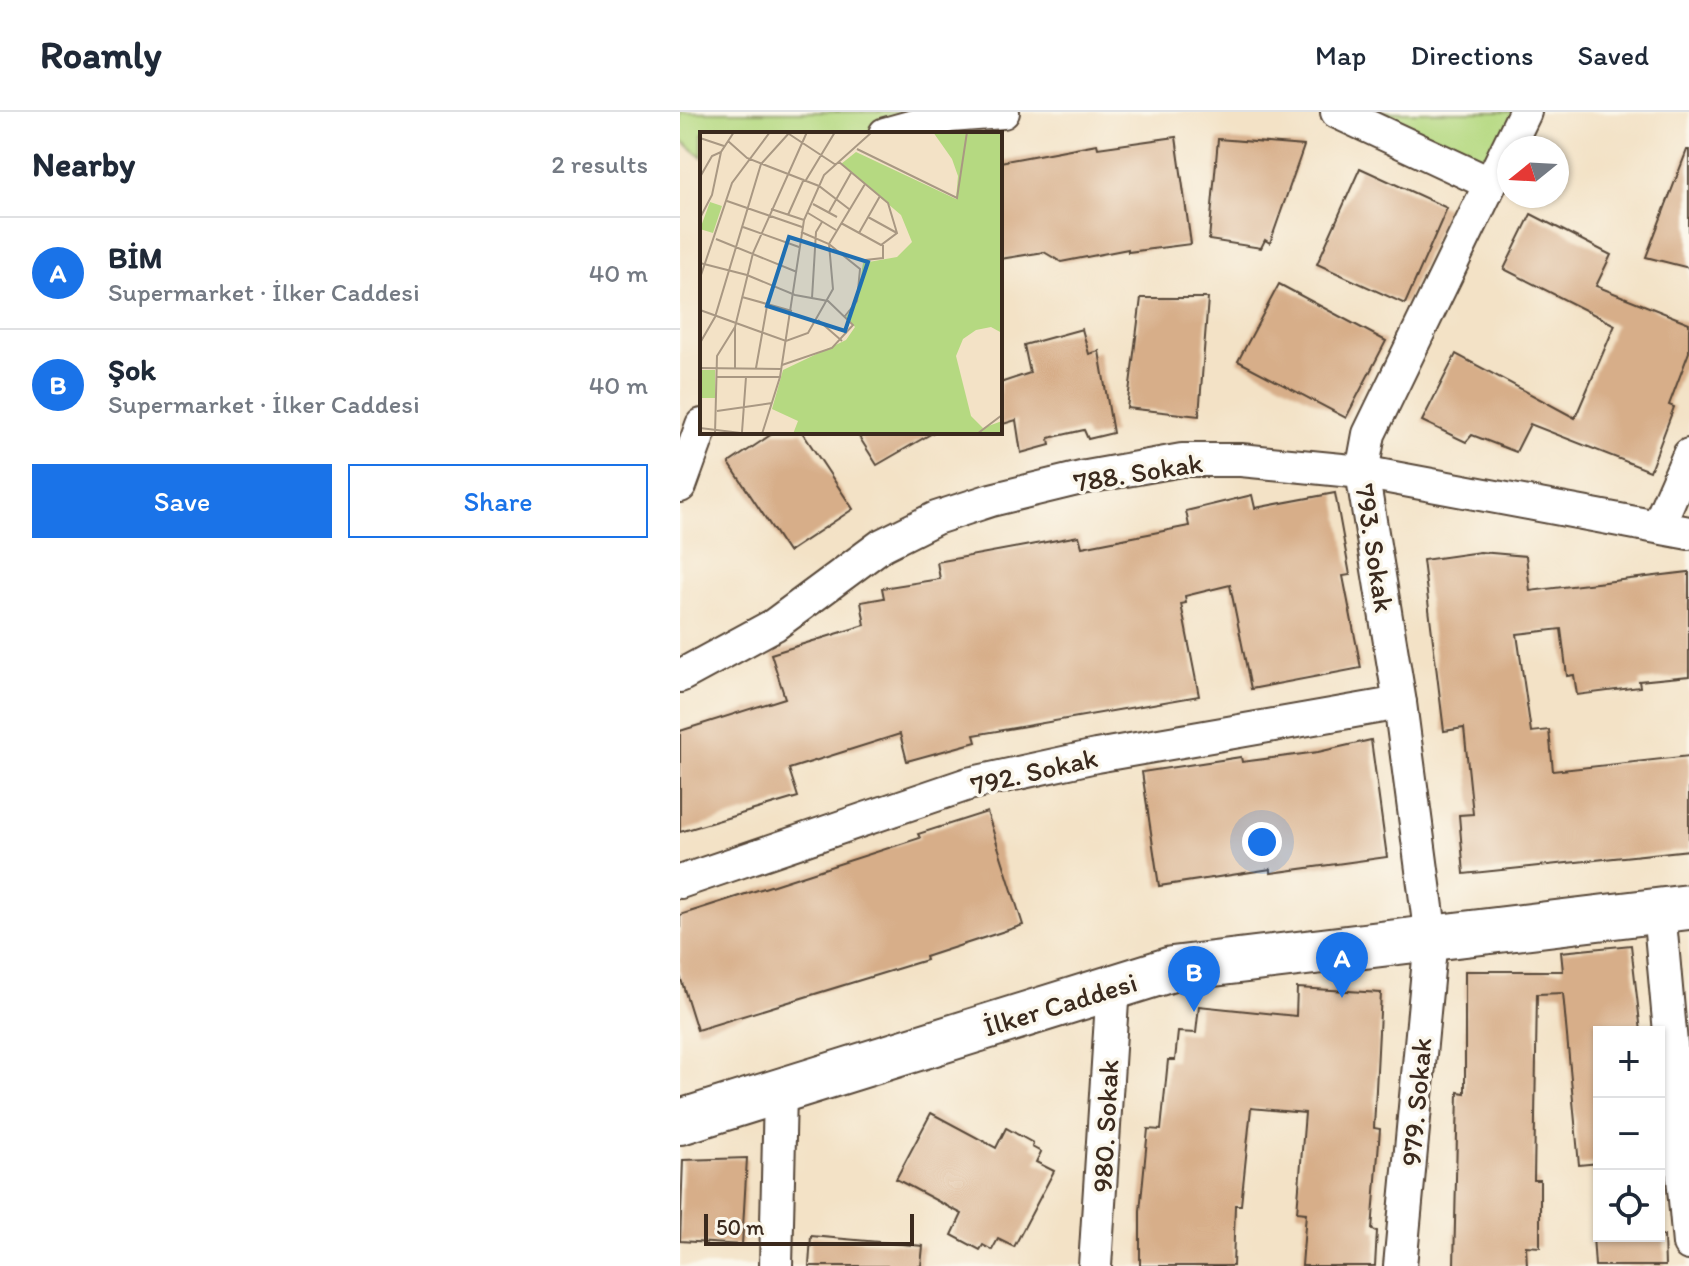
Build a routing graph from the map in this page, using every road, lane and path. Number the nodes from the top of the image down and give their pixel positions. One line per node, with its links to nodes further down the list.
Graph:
1 (1003, 112): 4 (street)
2 (1337, 112): 5 (street)
3 (1525, 112): 5 (street, 793. Sokak)
4 (892, 132)
5 (1489, 183): 8 (street, 793. Sokak)
6 (700, 431): 9 (street)
7 (1689, 455): 10 (street)
8 (1362, 472): 10 (street, 788. Sokak); 11 (street, 788. Sokak); 12 (street, 793. Sokak)
9 (680, 486)
10 (1674, 529)
11 (680, 676)
12 (1400, 703): 13 (street, 792. Sokak); 15 (street, 793. Sokak)
13 (680, 882)
14 (1674, 908): 15 (main road, İlker Caddesi); 19 (street)
15 (1431, 938): 16 (main road, İlker Caddesi); 22 (street, 979. Sokak)
16 (1113, 986): 17 (main road, İlker Caddesi); 21 (street, 980. Sokak)
17 (780, 1093): 18 (main road, İlker Caddesi); 20 (street)
18 (680, 1122)
19 (1689, 1244)
20 (776, 1266)
21 (1095, 1266)
22 (1400, 1266)

